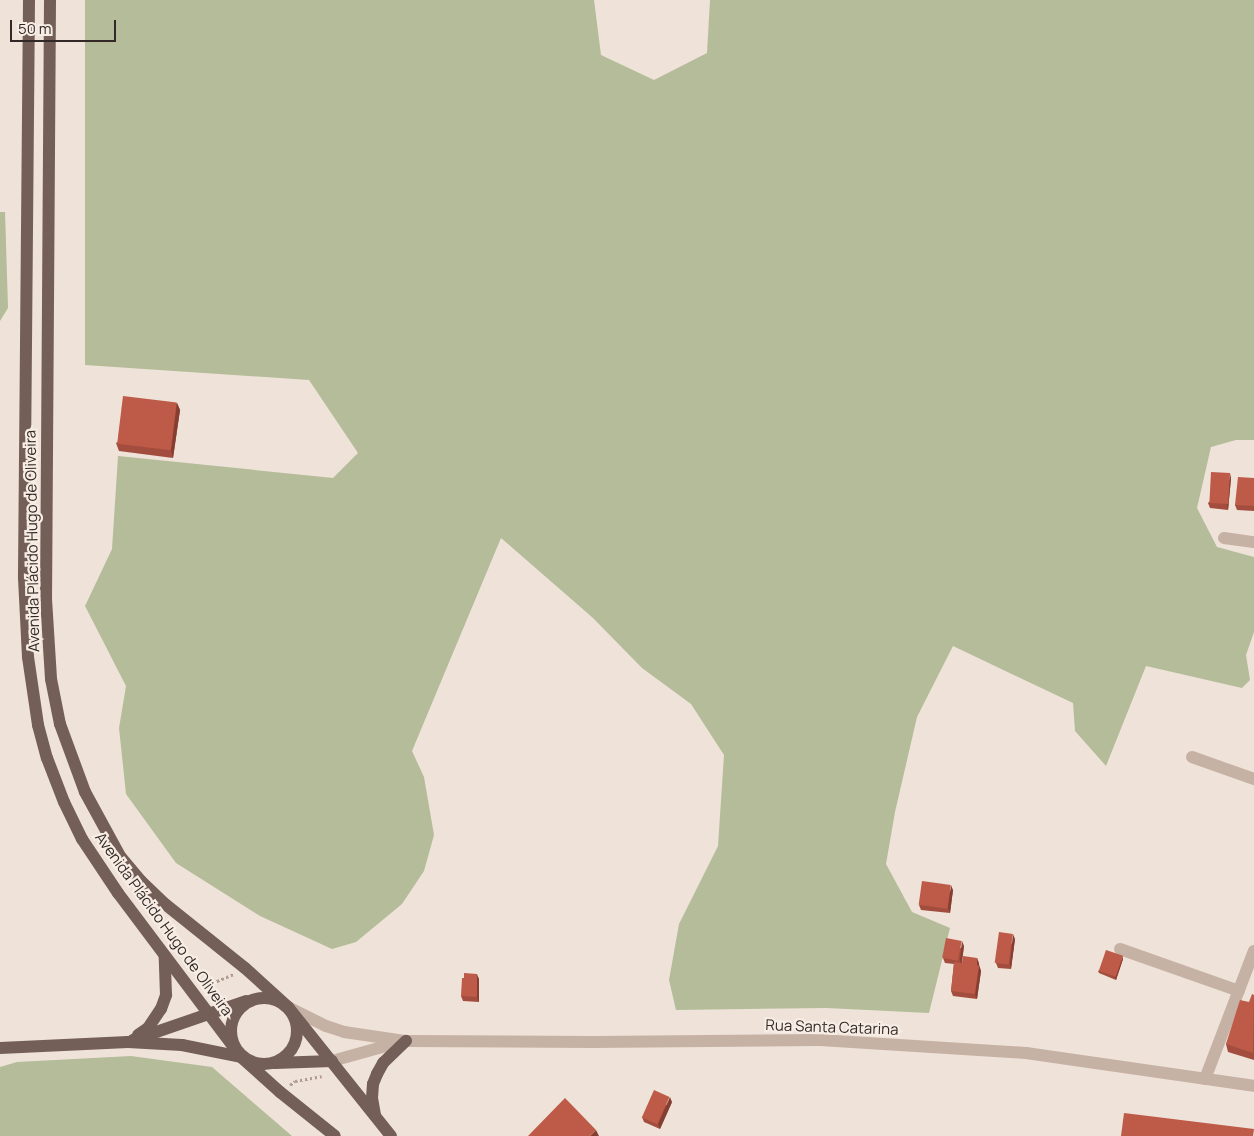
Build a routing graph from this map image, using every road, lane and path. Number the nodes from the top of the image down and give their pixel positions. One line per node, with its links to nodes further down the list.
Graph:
1 (29, 0): 9 (main road, Avenida Plácido Hugo de Oliveira)
2 (50, 0): 10 (main road, Avenida Plácido Hugo de Oliveira)
3 (1224, 538): 4 (street)
4 (1254, 542)
5 (1192, 757): 6 (street)
6 (1254, 779)
7 (1120, 949): 11 (street)
8 (1254, 951): 11 (street)
9 (165, 957): 12 (main road, Avenida Plácido Hugo de Oliveira); 17 (main road)
10 (245, 968): 12 (path); 14 (main road, Avenida Plácido Hugo de Oliveira)
11 (1239, 991): 22 (street)
12 (192, 992): 15 (main road, Avenida Plácido Hugo de Oliveira)
13 (253, 999): 14 (main road); 15 (main road); 19 (main road)
14 (288, 1006): 16 (street, Rua Santa Catarina); 20 (main road, Avenida Plácido Hugo de Oliveira); 21 (main road)
15 (207, 1013): 17 (main road); 19 (main road, Avenida Plácido Hugo de Oliveira)
16 (406, 1041): 20 (street, Rua Santa Catarina); 22 (street, Rua Santa Catarina); 24 (main road)
17 (128, 1042): 18 (main road); 19 (main road)
18 (0, 1048)
19 (241, 1056): 21 (main road); 25 (main road, Avenida Plácido Hugo de Oliveira)
20 (332, 1061): 21 (main road, Rua Santa Catarina); 24 (main road, Avenida Plácido Hugo de Oliveira)
21 (272, 1063)
22 (1205, 1079): 23 (street, Rua Santa Catarina)
23 (1254, 1086)
24 (376, 1118): 26 (main road, Avenida Plácido Hugo de Oliveira)
25 (335, 1136)
26 (392, 1136)

